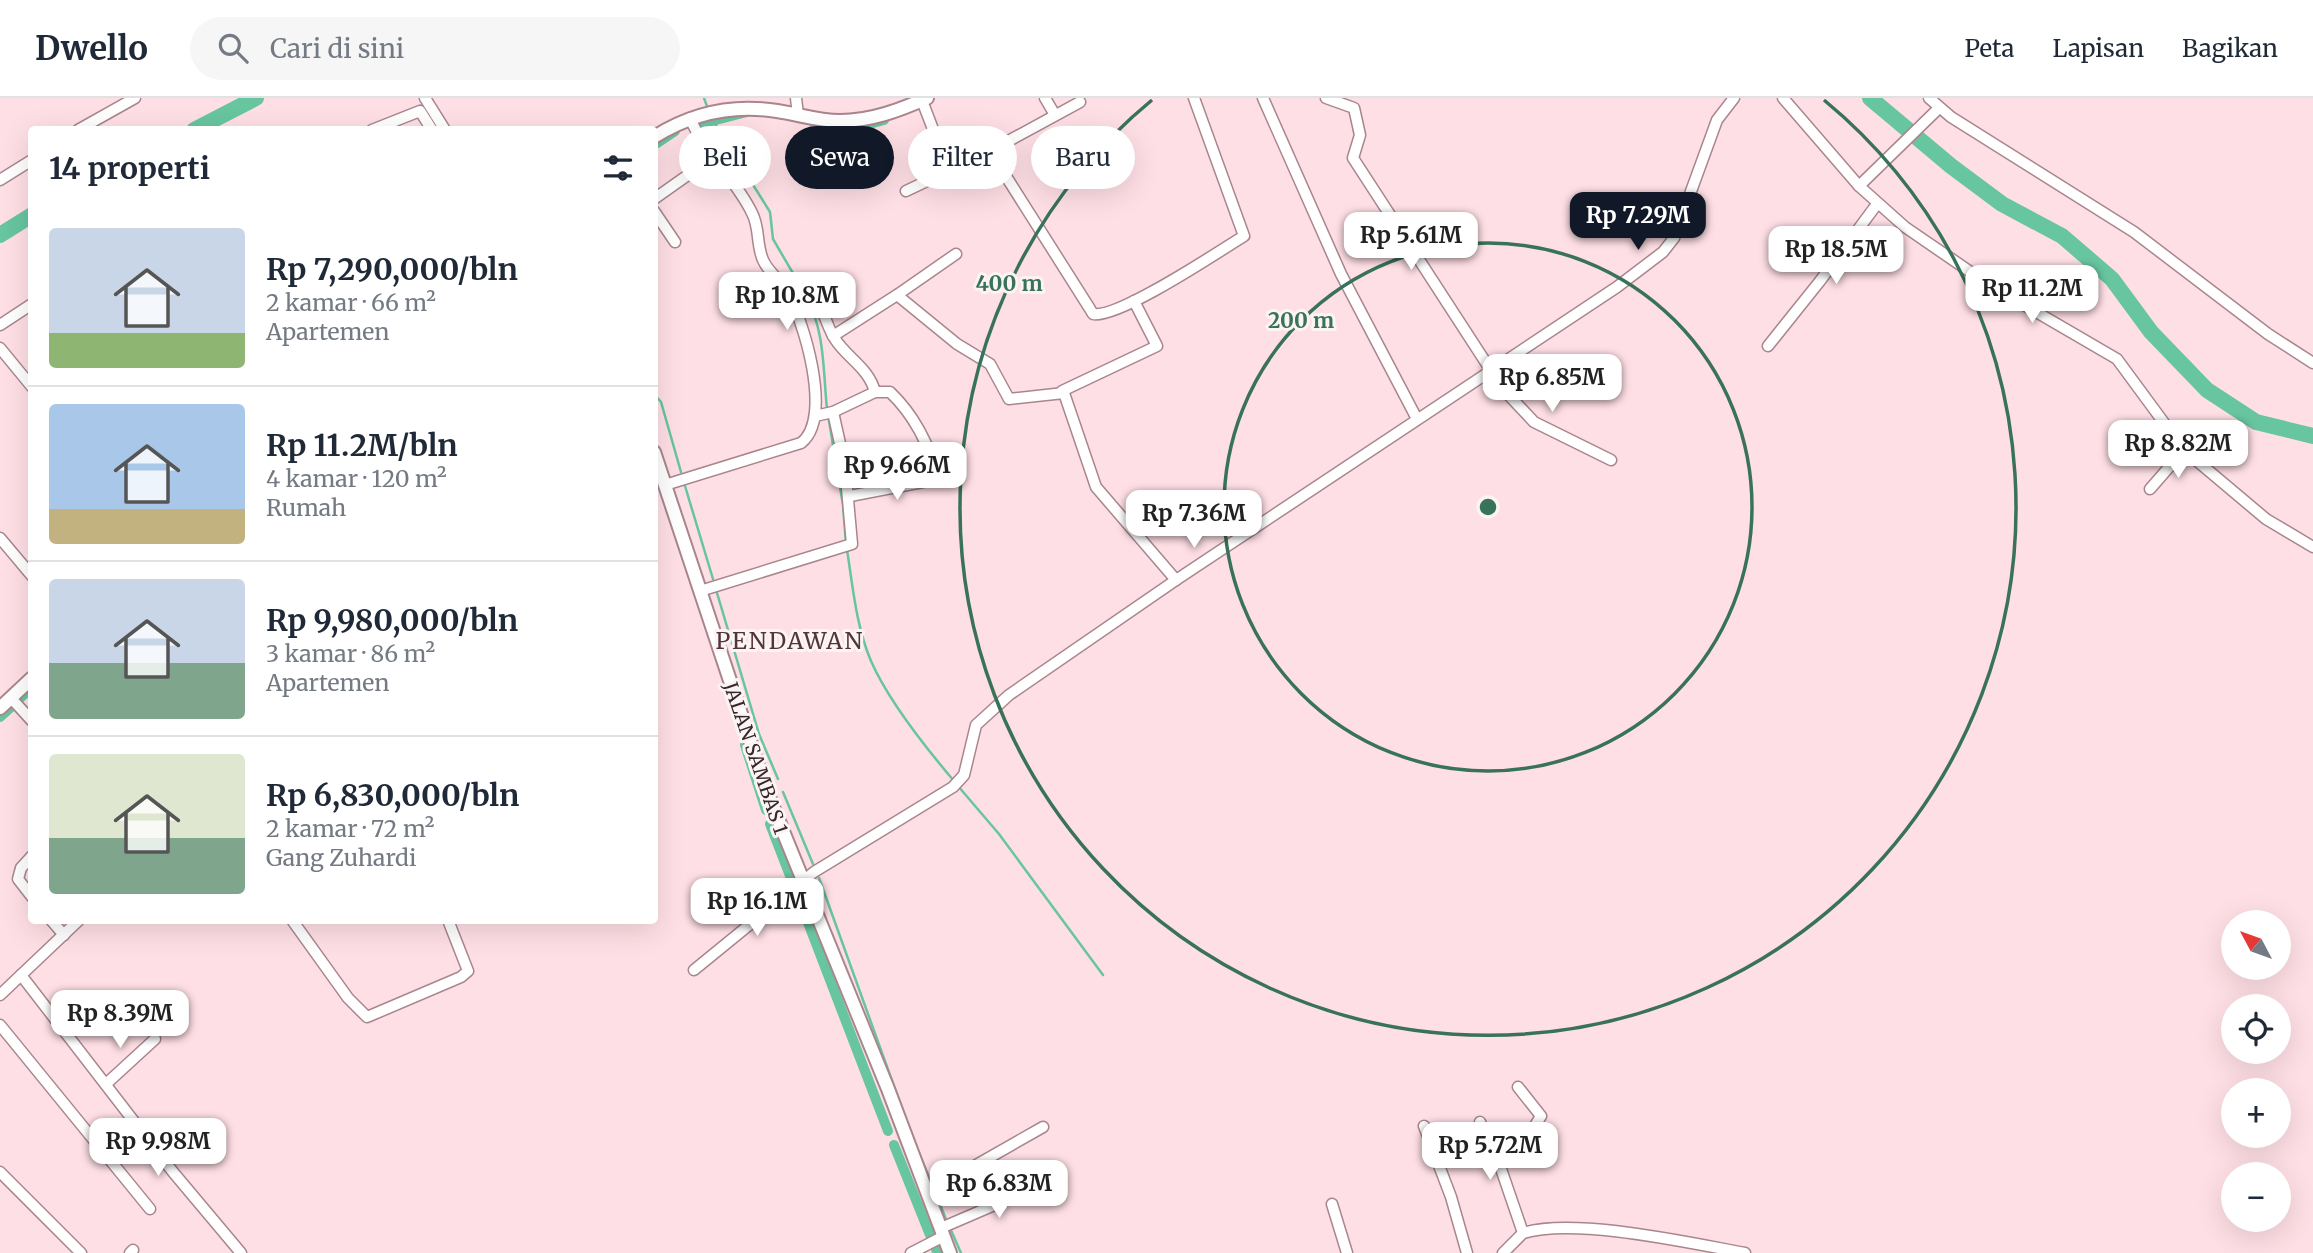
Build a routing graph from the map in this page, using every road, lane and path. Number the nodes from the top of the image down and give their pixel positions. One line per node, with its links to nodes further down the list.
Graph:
1 (135, 98): 17 (street)
2 (425, 98): 20 (street)
3 (796, 98): 14 (street)
4 (1045, 98): 15 (street)
5 (1194, 98): 40 (street)
6 (1263, 98): 52 (street)
7 (1326, 98): 47 (street)
8 (1734, 98): 47 (street)
9 (1929, 98): 13 (street)
10 (923, 99): 14 (street); 22 (street)
11 (1784, 100): 28 (street)
12 (1080, 102): 15 (street)
13 (1935, 111): 28 (street); 46 (street)
14 (798, 115): 16 (street)
15 (1055, 115): 24 (street)
16 (693, 117): 21 (street); 23 (street)
17 (85, 126)
18 (382, 126): 19 (street)
19 (429, 126)
20 (442, 126)
21 (697, 126)
22 (933, 126)
23 (658, 135)
24 (1017, 136)
25 (28, 162): 26 (street)
26 (0, 179)
27 (679, 181): 33 (street)
28 (1863, 183): 34 (street)
29 (735, 189): 38 (street)
30 (910, 189): 32 (street)
31 (1014, 189): 40 (street)
32 (906, 191)
33 (658, 196)
34 (1877, 204): 44 (street); 53 (street)
35 (658, 217): 36 (street)
36 (675, 242)
37 (956, 254): 39 (street)
38 (789, 288): 43 (street); 51 (street)
39 (897, 295): 43 (street); 49 (street)
40 (1134, 301): 49 (street)
41 (28, 307): 42 (street)
42 (0, 326)
43 (833, 336): 50 (street)
44 (1768, 346)
45 (0, 348): 48 (street)
46 (2313, 363)
47 (1489, 370): 52 (street); 54 (street)
48 (28, 382)
49 (1062, 391): 62 (street)
50 (875, 392): 51 (street); 58 (street)
51 (824, 414): 56 (street); 58 (street)
52 (1417, 419): 62 (street)
53 (2184, 450): 57 (street); 60 (street)
54 (1611, 460)
55 (658, 464): 56 (street, JALAN SAMBAS 1)
56 (665, 485): 63 (street, JALAN SAMBAS 1)
57 (2150, 489)
58 (849, 496): 63 (street)
59 (0, 538): 61 (street)
60 (2313, 547)
61 (28, 571)
62 (1176, 580): 69 (street)
63 (700, 591): 69 (street, JALAN SAMBAS 1)
64 (28, 682): 65 (street)
65 (10, 698): 66 (street); 67 (street)
66 (0, 708)
67 (28, 716)
68 (28, 860): 70 (street)
69 (801, 882): 76 (street); 88 (street, JALAN SAMBAS 1)
70 (28, 892)
71 (54, 924): 75 (street)
72 (75, 924): 75 (street)
73 (295, 924): 74 (street)
74 (450, 924)
75 (64, 935): 77 (street)
76 (694, 970)
77 (21, 975): 78 (street); 81 (street)
78 (0, 995)
79 (0, 1025): 91 (street)
80 (155, 1039): 81 (street)
81 (106, 1084): 95 (street)
82 (1518, 1087): 86 (street)
83 (1480, 1122): 86 (street)
84 (1424, 1126): 99 (street)
85 (1043, 1127): 88 (street)
86 (1499, 1163): 93 (street)
87 (0, 1172): 94 (street)
88 (928, 1193): 92 (street, JALAN SAMBAS 1)
89 (1020, 1194): 92 (street)
90 (1332, 1204): 98 (street)
91 (150, 1209)
92 (942, 1231): 96 (street); 97 (street, JALAN SAMBAS 1)
93 (1523, 1233): 100 (street); 101 (street)
94 (81, 1253)
95 (241, 1253)
96 (911, 1253)
97 (950, 1253)
98 (1347, 1253)
99 (1467, 1253)
100 (1503, 1253)
101 (1745, 1253)

